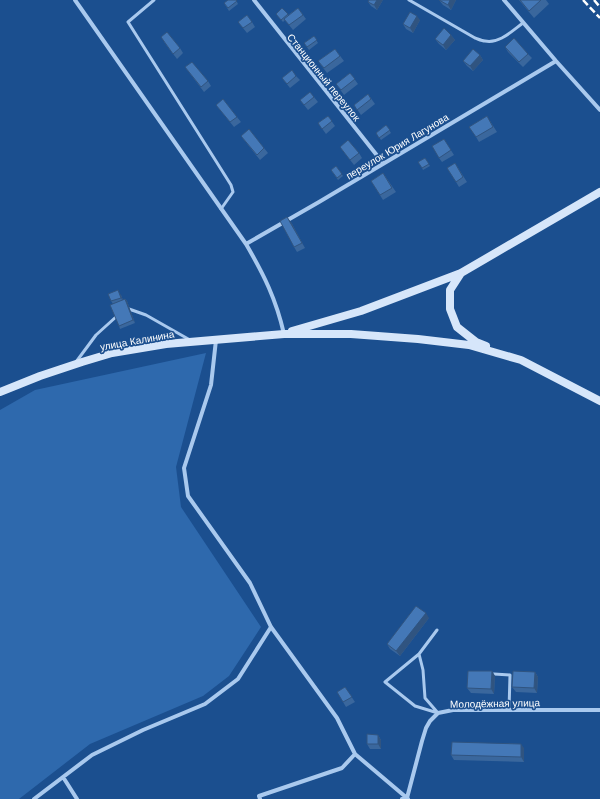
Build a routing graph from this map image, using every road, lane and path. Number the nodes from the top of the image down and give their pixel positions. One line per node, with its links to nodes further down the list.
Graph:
1 (75, 0): 11 (street)
2 (154, 0): 11 (lane)
3 (254, 0): 9 (street, Станционный переулок)
4 (409, 0): 6 (lane)
5 (504, 0): 6 (street)
6 (523, 23): 7 (street)
7 (556, 61): 8 (street); 9 (street, переулок Юрия Лагунова)
8 (600, 110)
9 (383, 163): 12 (street, переулок Юрия Лагунова)
10 (600, 192): 13 (main road)
11 (221, 209): 12 (street)
12 (246, 244): 14 (street)
13 (461, 273): 14 (main road); 17 (main road)
14 (284, 334): 15 (main road, улица Калинина); 17 (main road)
15 (216, 340): 16 (main road, улица Калинина); 21 (street)
16 (193, 342): 18 (main road, улица Калинина); 18 (lane)
17 (521, 360): 20 (main road)
18 (74, 364): 19 (main road, улица Калинина)
19 (0, 392)
20 (600, 401)
21 (271, 627): 28 (street); 29 (street)
22 (438, 630): 23 (lane)
23 (419, 654): 27 (lane); 27 (lane)
24 (494, 674): 25 (lane)
25 (509, 710): 26 (street, Молодёжная улица); 27 (street, Молодёжная улица)
26 (600, 710)
27 (438, 713): 30 (street, Молодёжная улица)
28 (355, 754): 30 (street); 33 (street)
29 (63, 777): 31 (street); 32 (street)
30 (408, 798): 34 (street)
31 (34, 799)
32 (77, 799)
33 (260, 799)
34 (402, 799)

